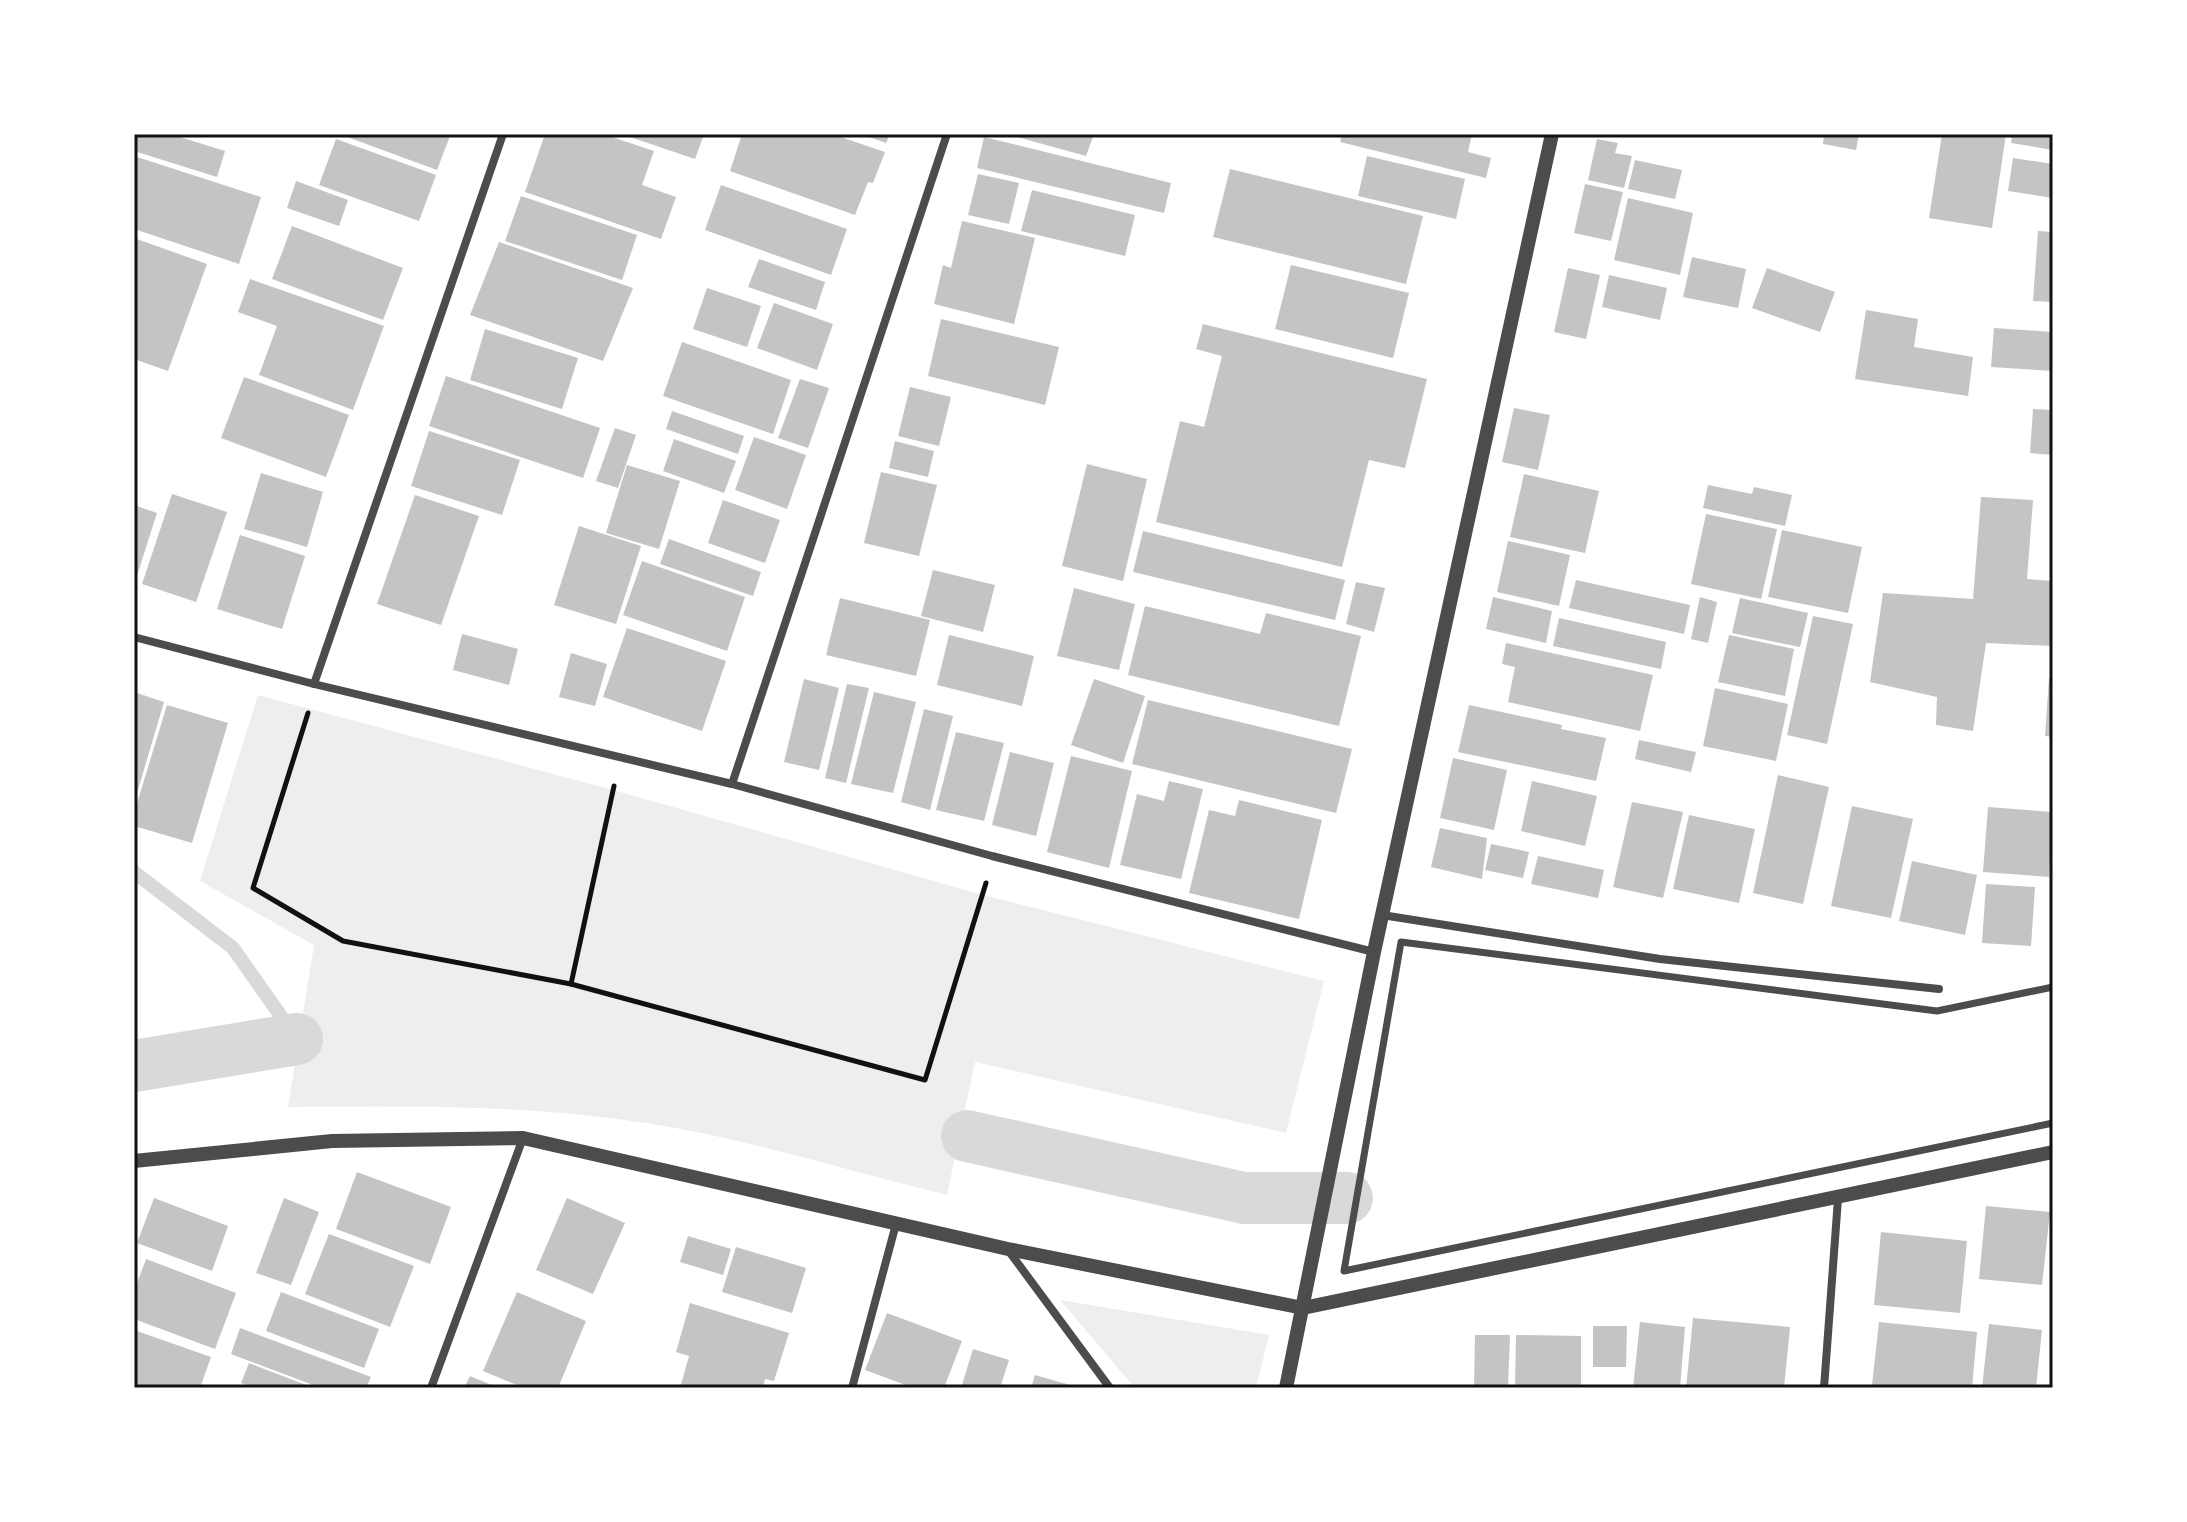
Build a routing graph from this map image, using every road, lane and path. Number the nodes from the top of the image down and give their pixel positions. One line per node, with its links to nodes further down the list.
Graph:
1 (503, 134): 5 (street)
2 (947, 134): 7 (street)
3 (1552, 134): 9 (street)
4 (134, 637): 5 (street)
5 (314, 684): 6 (street); 11 (path)
6 (618, 757): 7 (street); 11 (path)
7 (732, 784): 8 (street)
8 (992, 856): 10 (street); 11 (path)
9 (1382, 915): 10 (street); 13 (street)
10 (1374, 952): 21 (street)
11 (571, 984)
12 (2053, 987): 14 (street)
13 (1939, 989)
14 (2053, 1123)
15 (523, 1138): 17 (street); 19 (street); 22 (street)
16 (2053, 1152): 18 (street)
17 (134, 1161)
18 (1838, 1199): 21 (street); 26 (street)
19 (896, 1224): 20 (street); 23 (street)
20 (1008, 1249): 21 (street); 24 (street)
21 (1303, 1308): 25 (street)
22 (431, 1388)
23 (852, 1388)
24 (1110, 1388)
25 (1286, 1388)
26 (1824, 1388)

